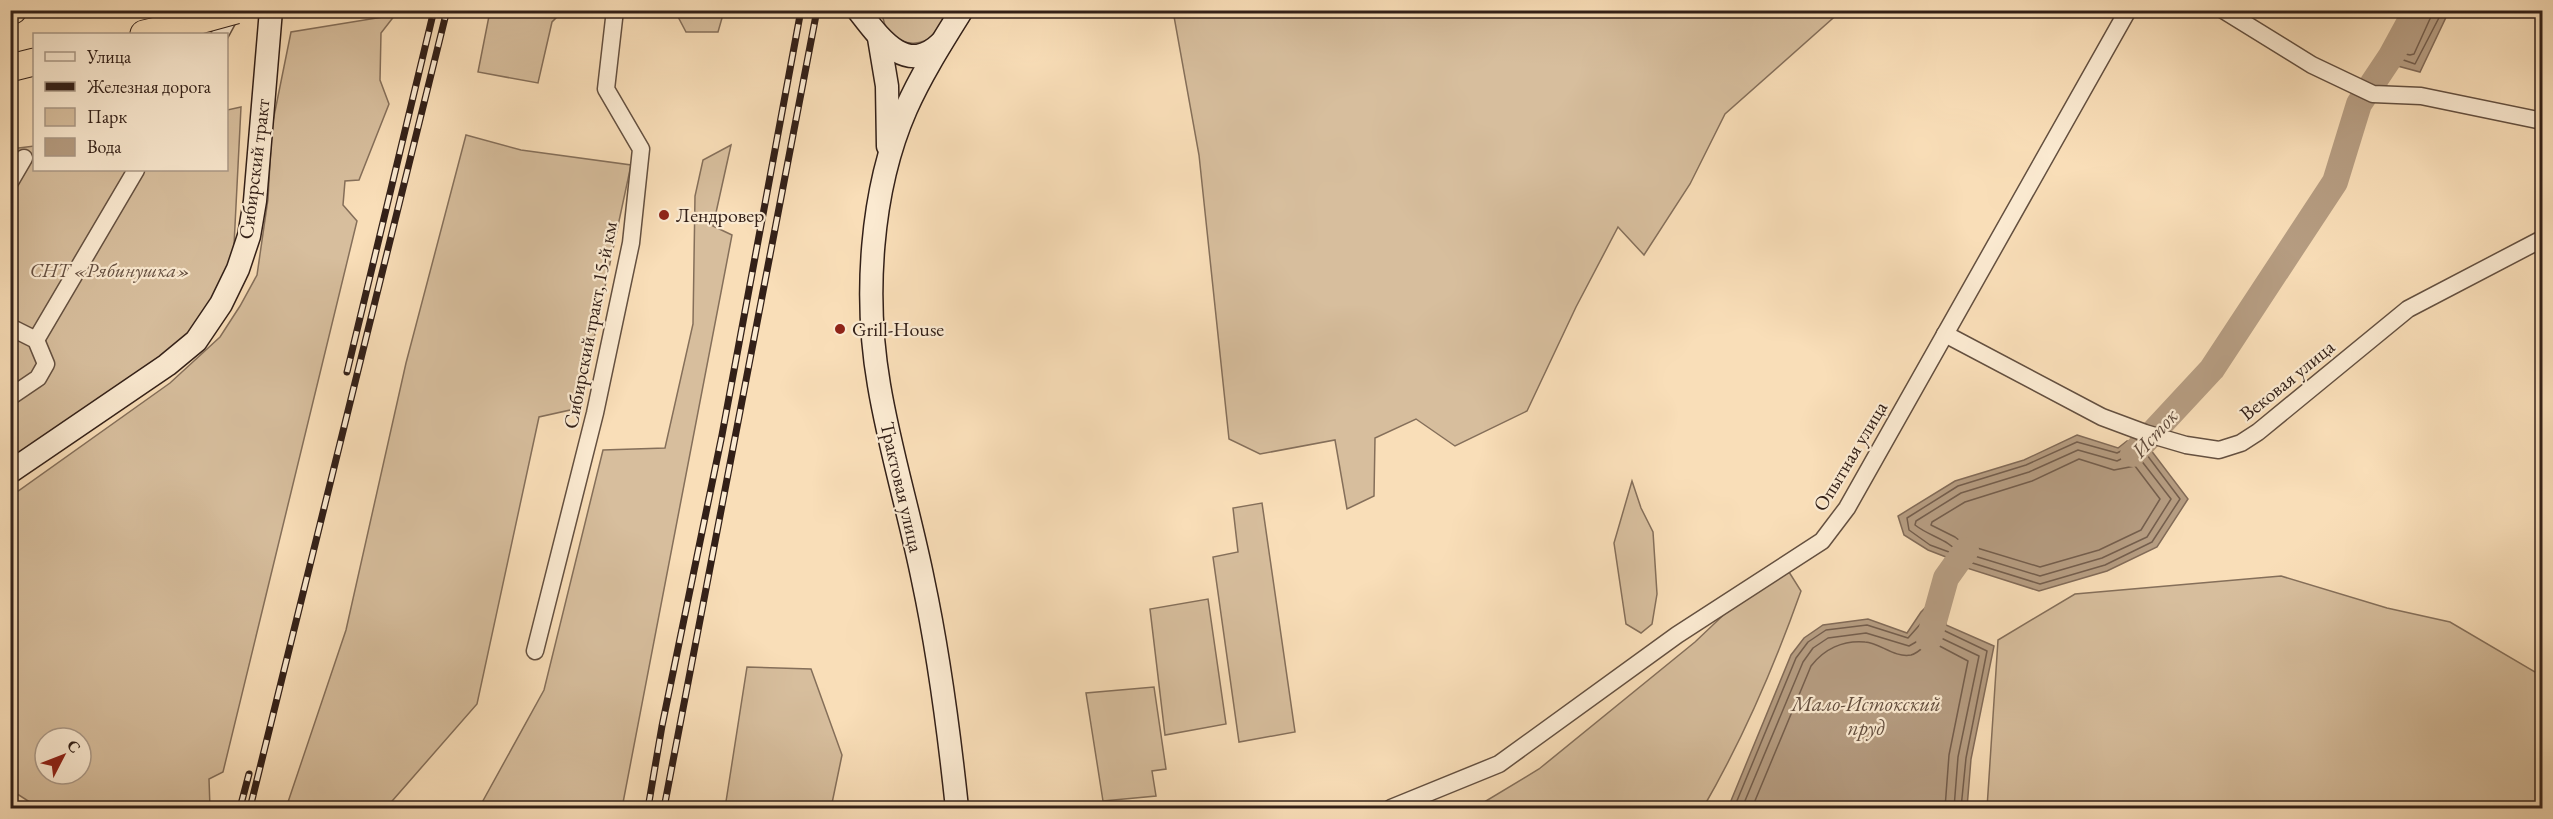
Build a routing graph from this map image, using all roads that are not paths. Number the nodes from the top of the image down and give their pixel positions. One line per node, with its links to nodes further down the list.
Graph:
1 (234, 10): 9 (highway, bridge); 10 (street)
2 (271, 10): 23 (main road, Сибирский тракт)
3 (615, 10): 24 (street, Сибирский тракт, 15-й км)
4 (858, 10): 8 (main road)
5 (2128, 10): 20 (street, Опытная улица)
6 (2223, 10): 13 (street)
7 (953, 22): 8 (main road); 15 (main road)
8 (874, 26): 15 (main road)
9 (148, 33)
10 (221, 33)
11 (33, 62): 12 (highway)
12 (10, 68)
13 (2542, 122)
14 (24, 158): 17 (street)
15 (888, 165): 25 (main road, Трактовая улица)
16 (135, 171): 21 (street)
17 (10, 182)
18 (2542, 239): 20 (street, Вековая улица)
19 (10, 327): 21 (street)
20 (1945, 334): 26 (street, Опытная улица)
21 (36, 340): 22 (street)
22 (10, 397)
23 (10, 472)
24 (536, 651)
25 (957, 808)
26 (1391, 808)

